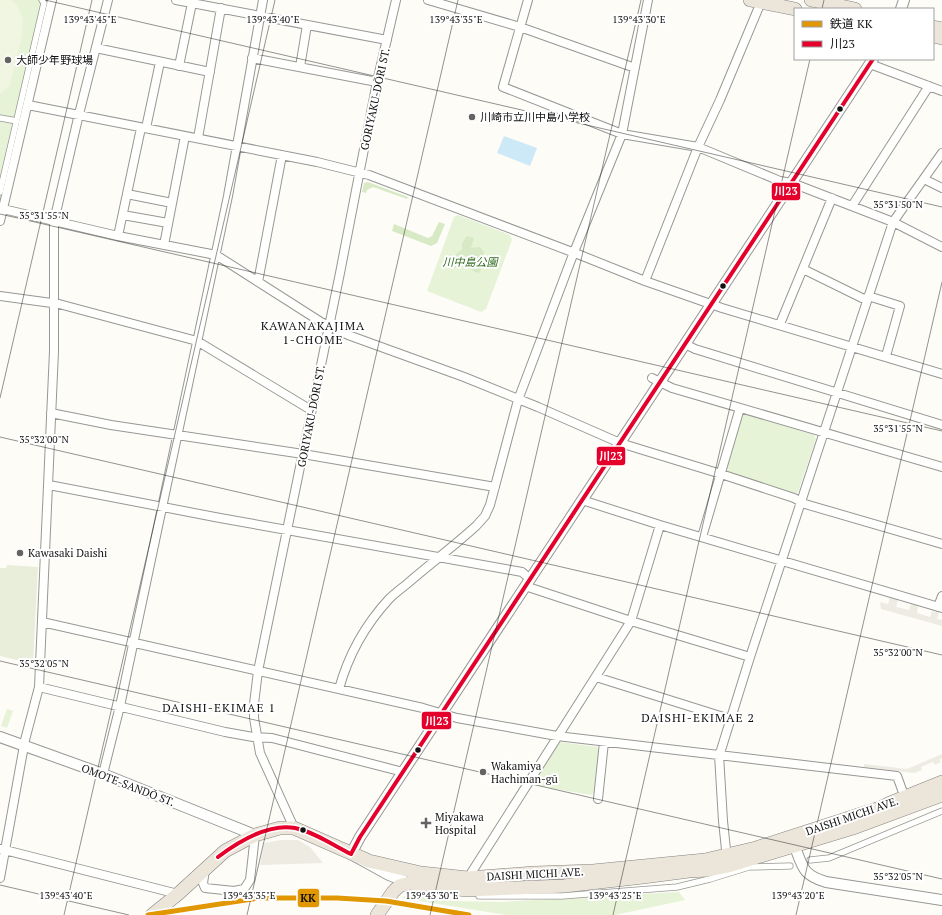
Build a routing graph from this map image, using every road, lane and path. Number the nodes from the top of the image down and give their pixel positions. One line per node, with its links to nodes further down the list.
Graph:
1 (42, 0): 34 (street)
2 (52, 0): 31 (street)
3 (108, 0): 20 (street)
4 (176, 0): 12 (street)
5 (263, 0): 16 (street)
6 (396, 0): 19 (street, GORIYAKU-DŌRI ST.)
7 (428, 0): 18 (street)
8 (528, 0): 18 (street)
9 (648, 0): 26 (street)
10 (811, 0): 14 (highway)
11 (756, 1): 15 (highway); 40 (street)
12 (192, 3): 13 (street); 24 (street)
13 (221, 8): 16 (street); 27 (street)
14 (850, 8)
15 (794, 9)
16 (260, 16): 17 (street); 21 (street)
17 (307, 25): 19 (street); 25 (street)
18 (520, 27): 26 (street); 36 (street)
19 (387, 40): 28 (street, GORIYAKU-DŌRI ST.)
20 (96, 48): 23 (street); 32 (street)
21 (252, 58): 25 (street); 39 (street)
22 (872, 61): 29 (street); 45 (street)
23 (160, 62): 24 (street); 35 (street)
24 (179, 66): 27 (street)
25 (300, 67): 28 (street)
26 (635, 68): 36 (street)
27 (210, 72): 38 (street)
28 (377, 82): 43 (street, GORIYAKU-DŌRI ST.)
29 (930, 86): 30 (street); 51 (street)
30 (942, 91)
31 (28, 105): 32 (street); 52 (street)
32 (79, 114): 35 (street); 55 (street)
33 (0, 118): 34 (street)
34 (17, 121): 47 (street)
35 (144, 128): 37 (street); 48 (street)
36 (622, 134): 40 (street); 61 (street)
37 (185, 136): 38 (street); 50 (street)
38 (198, 138): 39 (street)
39 (236, 145): 42 (street); 62 (street)
40 (698, 147): 45 (street); 64 (street)
41 (942, 153): 44 (street)
42 (282, 155): 43 (street); 65 (street)
43 (360, 172): 61 (street); 71 (street, GORIYAKU-DŌRI ST.)
44 (924, 179): 46 (street); 56 (street)
45 (792, 183): 49 (street); 68 (street)
46 (942, 188)
47 (0, 192)
48 (127, 194): 50 (street); 53 (street)
49 (832, 198): 51 (street); 63 (street)
50 (172, 203): 57 (street)
51 (852, 206): 56 (street)
52 (1, 209): 54 (street); 55 (street)
53 (122, 215): 57 (street); 58 (street)
54 (0, 221)
55 (54, 221): 58 (street); 69 (street)
56 (893, 222): 60 (street); 67 (street)
57 (168, 223): 59 (street)
58 (118, 236): 59 (street)
59 (164, 245): 62 (street)
60 (942, 246)
61 (574, 252): 64 (street); 79 (street)
62 (216, 255): 65 (street); 72 (street)
63 (803, 269): 67 (street); 70 (street)
64 (645, 281): 68 (street)
65 (258, 282): 71 (street)
66 (0, 296): 69 (street)
67 (867, 298): 74 (street); 75 (street)
68 (708, 302): 70 (street); 73 (street)
69 (55, 303): 72 (street); 82 (street)
70 (780, 324): 74 (street)
71 (329, 326): 79 (street); 81 (street, GORIYAKU-DŌRI ST.)
72 (196, 341): 81 (street); 85 (street)
73 (685, 344): 77 (street); 78 (street)
74 (851, 347): 75 (street); 78 (street)
75 (886, 356): 76 (street)
76 (942, 374)
77 (656, 380): 80 (street); 86 (street)
78 (836, 393): 83 (street); 84 (street)
79 (518, 400): 86 (street); 91 (street)
80 (740, 408): 84 (street); 89 (street)
81 (311, 410): 87 (street, GORIYAKU-DŌRI ST.)
82 (51, 413): 85 (street); 90 (street)
83 (942, 424)
84 (824, 432): 88 (street); 93 (street)
85 (177, 435): 87 (street); 94 (street)
86 (620, 443): 89 (street); 92 (street)
87 (303, 454): 91 (street); 96 (street, GORIYAKU-DŌRI ST.)
88 (942, 467)
89 (721, 474): 93 (street); 97 (street)
90 (49, 485): 94 (street); 105 (street)
91 (494, 487): 99 (street)
92 (582, 500): 95 (street); 101 (street)
93 (801, 502): 98 (street); 100 (street)
94 (163, 506): 96 (street); 106 (street)
95 (660, 525): 97 (street); 104 (street)
96 (288, 530): 99 (street); 108 (street, GORIYAKU-DŌRI ST.)
97 (702, 537): 100 (street)
98 (942, 544)
99 (439, 557): 101 (street); 111 (street)
100 (782, 560): 103 (street); 107 (street)
101 (528, 583): 104 (street); 113 (street)
102 (942, 596): 103 (street)
103 (940, 608)
104 (631, 621): 107 (street); 109 (street)
105 (42, 622): 106 (street); 110 (street)
106 (133, 643): 108 (street); 112 (street)
107 (750, 656): 114 (street)
108 (258, 671): 111 (street); 117 (street, GORIYAKU-DŌRI ST.)
109 (596, 677): 114 (street); 115 (street)
110 (39, 687): 112 (street); 119 (street)
111 (339, 689): 113 (street)
112 (120, 706): 117 (street); 122 (street)
113 (442, 714): 115 (street); 121 (street)
114 (730, 719): 120 (street)
115 (557, 736): 118 (street); 139 (street)
116 (0, 737): 119 (street, OMOTE-SANDŌ ST.)
117 (257, 737): 121 (street); 128 (street, GORIYAKU-DŌRI ST.)
118 (604, 742): 120 (street); 126 (street)
119 (24, 746): 122 (street, OMOTE-SANDŌ ST.); 131 (street)
120 (719, 755): 125 (street); 134 (street)
121 (400, 771): 132 (street)
122 (103, 774): 129 (street, OMOTE-SANDŌ ST.)
123 (942, 782): 125 (highway, DAISHI MICHI AVE.)
124 (942, 794): 130 (highway, DAISHI MICHI AVE.)
125 (905, 798): 134 (highway, DAISHI MICHI AVE.)
126 (598, 799)
127 (942, 811): 133 (street)
128 (294, 828): 129 (highway, DAISHI MICHI AVE.); 132 (highway, DAISHI MICHI AVE.)
129 (256, 835): 136 (highway, DAISHI MICHI AVE.); 136 (street)
130 (795, 846): 134 (highway, DAISHI MICHI AVE.); 141 (street)
131 (3, 850): 137 (street); 140 (street)
132 (351, 854): 138 (street); 139 (highway, DAISHI MICHI AVE.)
133 (810, 860)
134 (727, 861): 139 (highway, DAISHI MICHI AVE.)
135 (790, 866): 138 (street)
136 (204, 870): 140 (highway, DAISHI MICHI AVE.)
137 (0, 878)
138 (409, 884): 139 (highway, DAISHI MICHI AVE.); 143 (highway)
139 (468, 884)
140 (178, 894): 142 (highway, DAISHI MICHI AVE.)
141 (942, 900)
142 (152, 915)
143 (377, 915)

